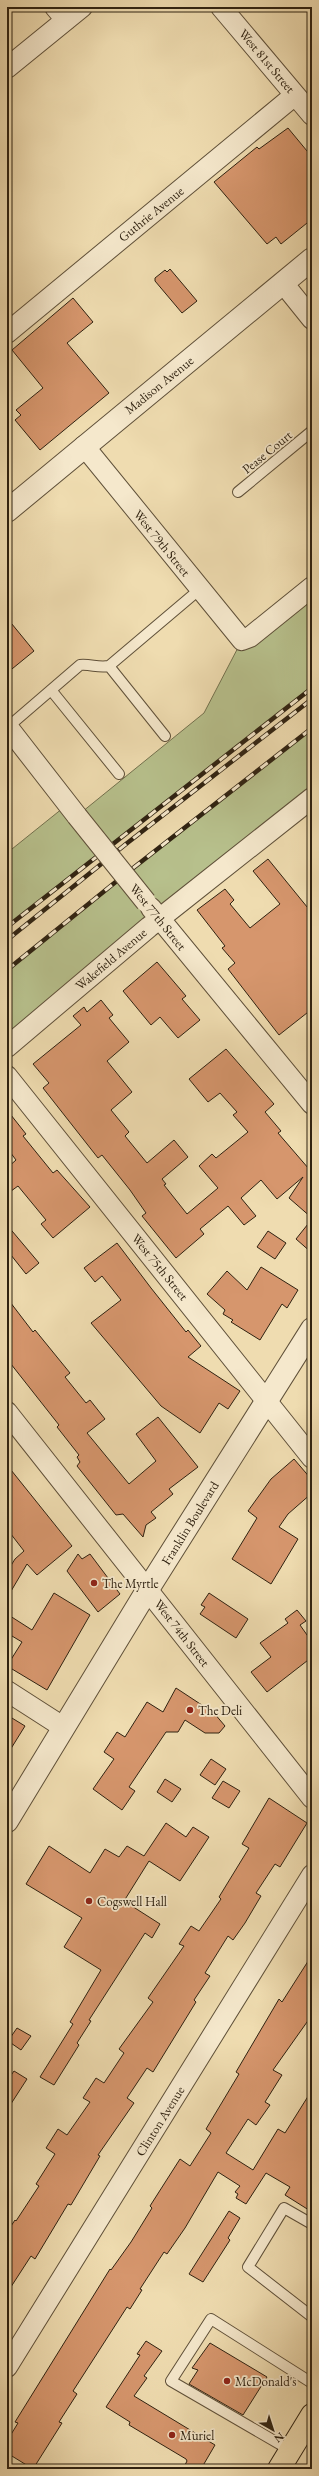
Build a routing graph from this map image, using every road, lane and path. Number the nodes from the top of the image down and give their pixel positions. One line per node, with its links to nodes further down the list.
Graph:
1 (82, 7): 3 (street)
2 (221, 7): 5 (street, West 81st Street)
3 (61, 13): 4 (street)
4 (7, 68)
5 (296, 95): 6 (street, West 81st Street); 10 (street, Guthrie Avenue)
6 (312, 115)
7 (312, 259): 8 (street, Madison Avenue)
8 (283, 282): 9 (street); 12 (street, Madison Avenue)
9 (312, 319)
10 (7, 333)
11 (312, 431): 13 (lane, Pease Court)
12 (84, 446): 14 (street, Madison Avenue); 16 (street, West 79th Street)
13 (238, 492)
14 (7, 511)
15 (312, 587): 16 (street, West 79th Street)
16 (200, 589): 17 (lane)
17 (109, 666): 18 (lane); 20 (lane)
18 (51, 690): 19 (lane); 21 (lane)
19 (7, 727): 23 (street, West 77th Street, bridge)
20 (166, 736)
21 (119, 774)
22 (312, 798): 23 (street, Wakefield Avenue)
23 (160, 918): 24 (street, Wakefield Avenue); 26 (street, West 77th Street)
24 (7, 1047)
25 (7, 1076): 28 (street, West 75th Street)
26 (312, 1104)
27 (312, 1329): 28 (street, Franklin Boulevard)
28 (267, 1401): 30 (street, West 75th Street); 31 (street, Franklin Boulevard)
29 (7, 1412): 31 (street, West 74th Street)
30 (312, 1458)
31 (148, 1589): 33 (street, Franklin Boulevard); 34 (street, West 74th Street)
32 (7, 1691): 33 (street)
33 (63, 1727): 35 (street, Franklin Boulevard)
34 (312, 1798)
35 (7, 1821)
36 (312, 1875): 39 (street, Clinton Avenue)
37 (312, 2224): 38 (lane)
38 (312, 2315)
39 (7, 2366)
40 (312, 2383): 42 (lane)
41 (312, 2415): 42 (main road)
42 (290, 2450): 43 (main road)
43 (279, 2469)

